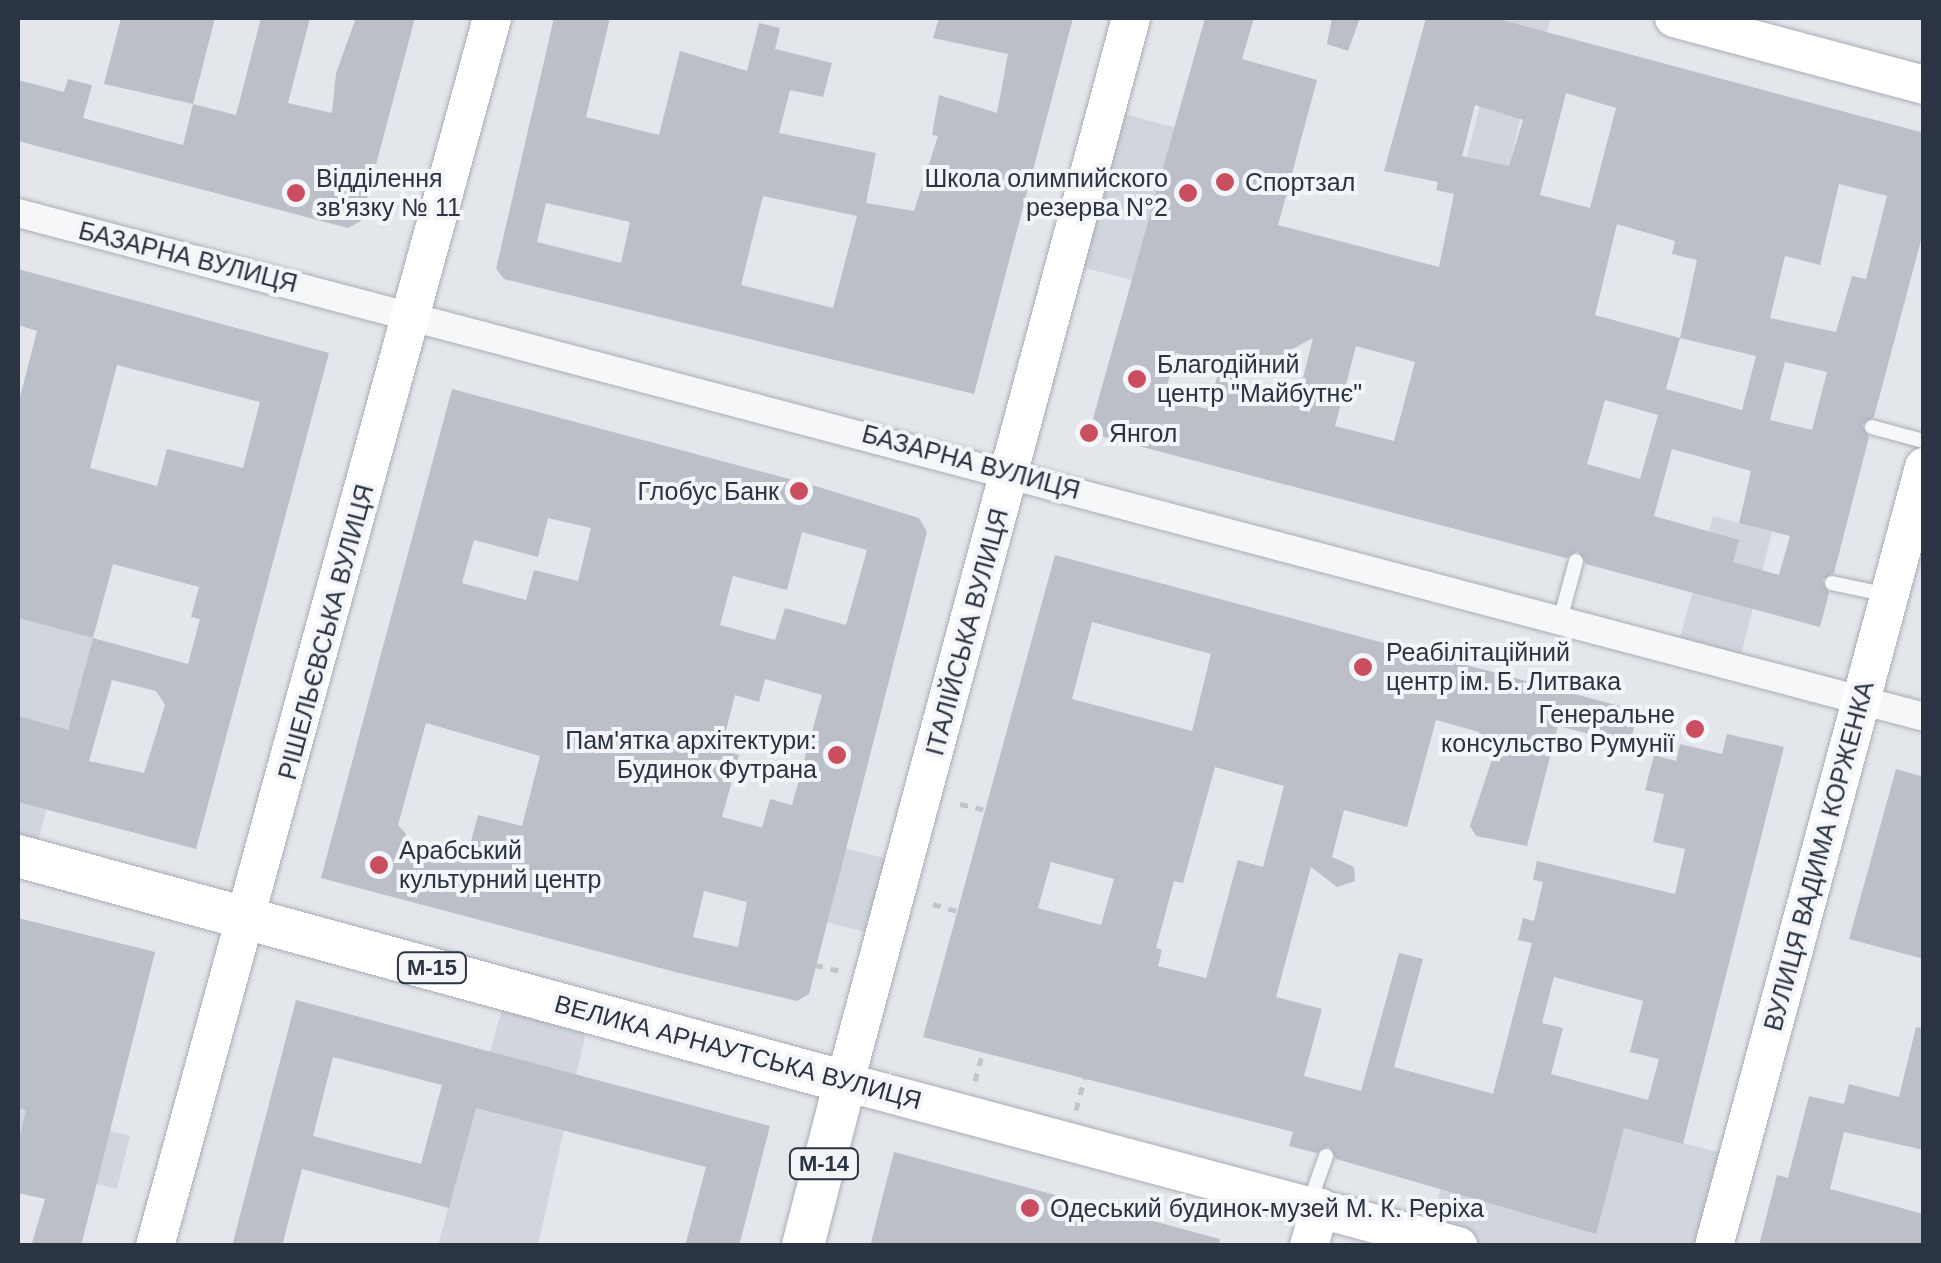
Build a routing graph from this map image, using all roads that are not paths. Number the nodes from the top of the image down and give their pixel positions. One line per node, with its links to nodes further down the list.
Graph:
1 (492, 18): 6 (main road, РІШЕЛЬЄВСЬКА ВУЛИЦЯ)
2 (1131, 18): 10 (main road, ІТАЛІЙСЬКА ВУЛИЦЯ / М-14)
3 (1674, 18): 4 (main road)
4 (1924, 85)
5 (18, 213): 6 (street, БАЗАРНА ВУЛИЦЯ)
6 (412, 314): 10 (street, БАЗАРНА ВУЛИЦЯ); 18 (main road, РІШЕЛЬЄВСЬКА ВУЛИЦЯ)
7 (1872, 427): 8 (lane)
8 (1924, 440)
9 (1924, 467): 13 (main road, ВУЛИЦЯ ВАДИМА КОРЖЕНКА)
10 (1010, 472): 14 (street, БАЗАРНА ВУЛИЦЯ); 19 (main road, ІТАЛІЙСЬКА ВУЛИЦЯ / М-14)
11 (1576, 561): 14 (lane)
12 (1832, 583): 13 (lane)
13 (1889, 596): 15 (main road, ВУЛИЦЯ ВАДИМА КОРЖЕНКА)
14 (1560, 620): 15 (street, БАЗАРНА ВУЛИЦЯ)
15 (1861, 701): 16 (street, БАЗАРНА ВУЛИЦЯ); 26 (main road, ВУЛИЦЯ ВАДИМА КОРЖЕНКА)
16 (1924, 718)
17 (18, 856): 18 (main road, ВЕЛИКА АРНАУТСЬКА ВУЛИЦЯ / М-15)
18 (249, 919): 19 (main road, ВЕЛИКА АРНАУТСЬКА ВУЛИЦЯ / М-15); 22 (main road, РІШЕЛЬЄВСЬКА ВУЛИЦЯ)
19 (845, 1082): 21 (main road, ВЕЛИКА АРНАУТСЬКА ВУЛИЦЯ); 23 (main road, ІТАЛІЙСЬКА ВУЛИЦЯ / М-14)
20 (1326, 1156): 21 (lane)
21 (1314, 1206): 24 (main road); 25 (main road, ВЕЛИКА АРНАУТСЬКА ВУЛИЦЯ)
22 (155, 1246)
23 (802, 1246)
24 (1309, 1246)
25 (1458, 1246)
26 (1714, 1246)

